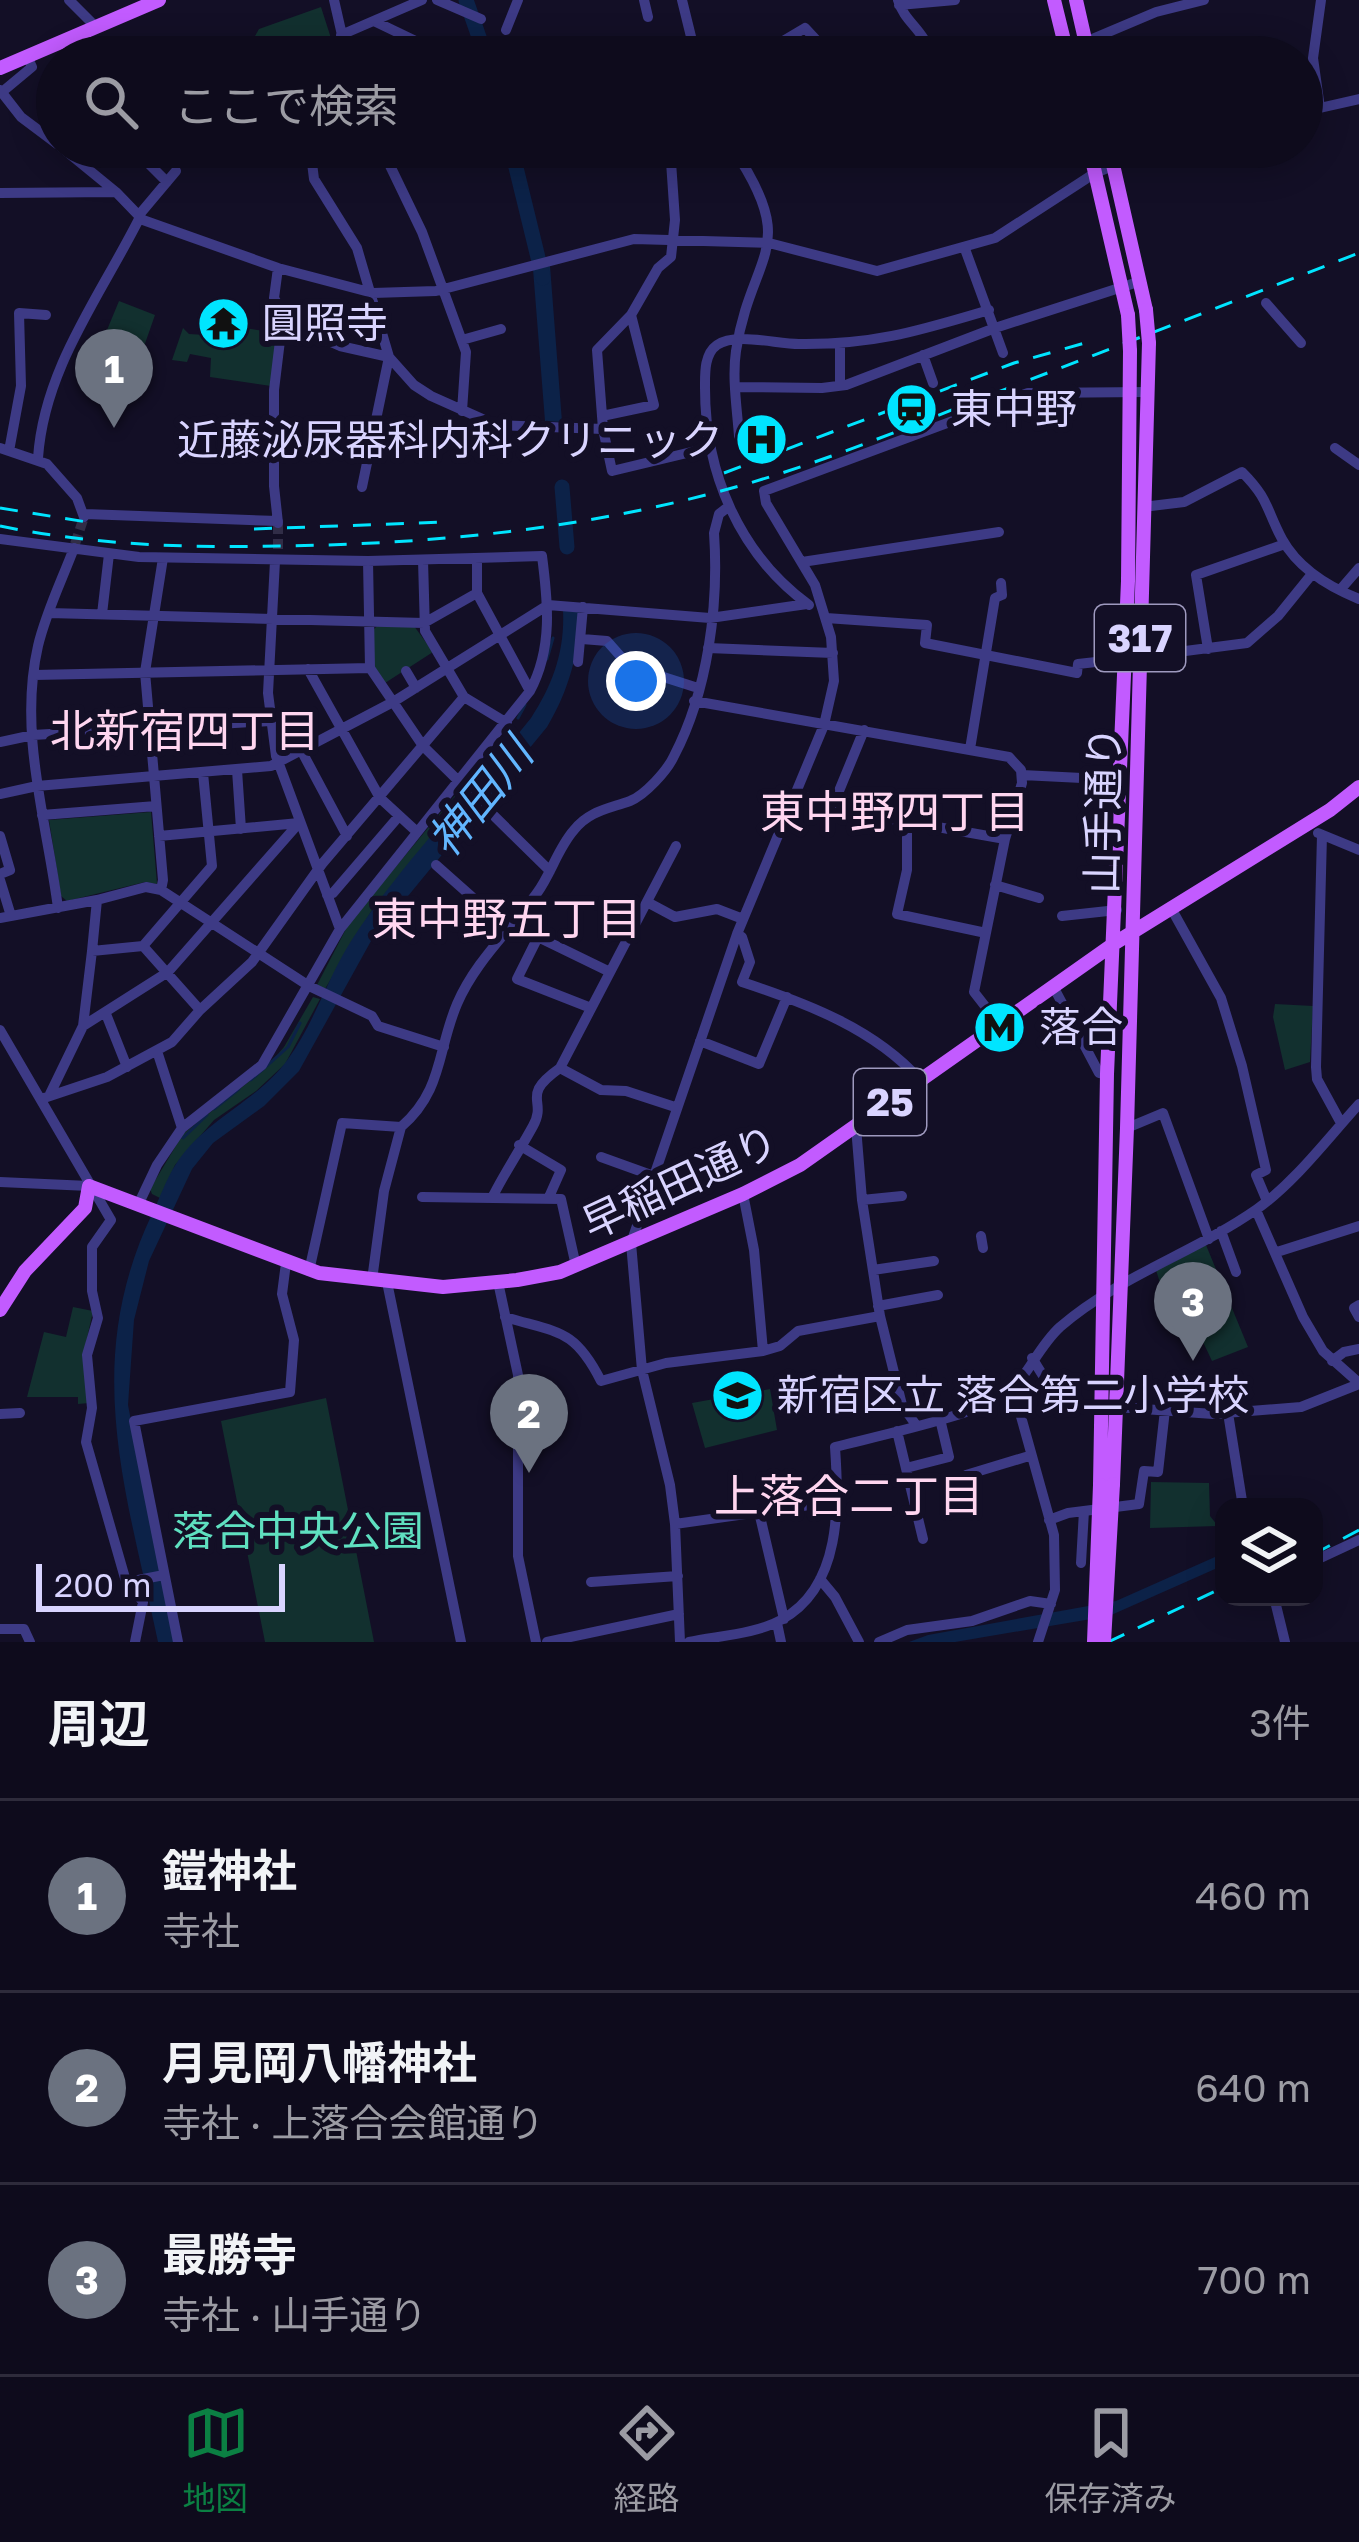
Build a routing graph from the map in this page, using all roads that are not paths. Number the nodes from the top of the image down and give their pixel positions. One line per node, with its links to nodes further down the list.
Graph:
1 (69, 0): 18 (street)
2 (159, 0): 18 (main road)
3 (334, 0): 20 (street)
4 (422, 0): 17 (street)
5 (518, 0): 19 (street)
6 (644, 0): 15 (street)
7 (682, 0): 23 (street)
8 (955, 0): 14 (street)
9 (1054, 0): 25 (main road)
10 (1076, 0): 26 (main road)
11 (1204, 0): 27 (street)
12 (1321, 0): 28 (street)
13 (441, 1): 16 (street)
14 (898, 3): 24 (street)
15 (648, 17)
16 (481, 19)
17 (376, 22): 20 (street); 22 (street)
18 (94, 26): 21 (main road)
19 (506, 30)
20 (340, 35)
21 (72, 36)
22 (405, 36)
23 (691, 36)
24 (926, 36)
25 (1063, 36)
26 (1084, 36)
27 (1112, 36)
28 (1316, 36)
29 (36, 52): 30 (main road)
30 (27, 56): 31 (main road); 32 (street)
31 (0, 68)
32 (1, 91): 35 (street)
33 (1359, 99): 34 (street)
34 (1323, 108)
35 (36, 128)
36 (87, 168): 48 (street)
37 (149, 168): 47 (street)
38 (313, 168): 58 (street)
39 (390, 168): 57 (street)
40 (671, 168): 51 (street)
41 (744, 168): 52 (street)
42 (1094, 168): 46 (main road, 山手通り / 317)
43 (1108, 168): 46 (street)
44 (1120, 168): 55 (main road, 山手通り / 317)
45 (176, 171): 47 (street)
46 (1095, 173): 53 (street); 56 (main road, 山手通り / 317)
47 (167, 182): 50 (street)
48 (116, 192): 49 (street); 50 (street)
49 (0, 193)
50 (140, 216): 54 (street); 84 (street)
51 (674, 241): 52 (street); 57 (street); 61 (street)
52 (769, 243): 53 (street); 66 (street)
53 (965, 249): 60 (street)
54 (278, 268): 58 (street); 63 (street)
55 (1141, 280): 56 (street); 77 (main road, 山手通り / 317, bridge)
56 (1123, 287): 65 (street); 76 (main road, 山手通り / 317, bridge)
57 (443, 290): 58 (street); 67 (street)
58 (373, 293): 72 (street)
59 (1265, 303): 68 (street)
60 (989, 310): 65 (street); 69 (street)
61 (631, 315): 79 (street); 79 (street)
62 (46, 316): 83 (street)
63 (283, 316): 72 (street); 84 (street)
64 (501, 328): 67 (street)
65 (995, 328): 70 (street); 71 (street)
66 (739, 339): 69 (street); 75 (street); 81 (street)
67 (462, 340): 78 (street)
68 (1301, 343)
69 (840, 345): 74 (street)
70 (1003, 353)
71 (923, 355): 73 (street); 74 (street)
72 (389, 356): 78 (street); 86 (street)
73 (933, 383)
74 (840, 386): 75 (street)
75 (735, 387): 80 (street)
76 (1129, 392): 77 (street); 99 (street); 123 (main road, 山手通り / 317)
77 (1148, 392): 87 (main road, 山手通り / 317)
78 (462, 411): 79 (street)
79 (602, 422): 81 (street)
80 (740, 436)
81 (708, 448): 88 (street)
82 (1335, 448): 85 (street)
83 (5, 450): 84 (street)
84 (38, 458)
85 (1359, 465)
86 (362, 487)
87 (1143, 506): 91 (street); 123 (main road, 山手通り / 317)
88 (728, 507): 106 (street); 112 (street)
89 (999, 532): 99 (street)
90 (0, 539): 92 (street)
91 (1285, 544): 101 (street); 120 (street)
92 (74, 547): 93 (street); 109 (street)
93 (109, 554): 95 (street); 110 (street)
94 (277, 557): 95 (street); 98 (street); 114 (street)
95 (163, 558): 111 (street)
96 (477, 558): 97 (street); 104 (street); 107 (street)
97 (423, 560): 98 (street); 116 (street)
98 (368, 561): 115 (street)
99 (802, 562): 113 (street)
100 (1359, 568): 103 (street)
101 (1312, 574): 103 (street); 120 (street)
102 (1001, 583): 122 (street)
103 (1340, 590): 105 (street)
104 (477, 593): 116 (street); 117 (street)
105 (1359, 599)
106 (807, 604): 112 (street); 113 (street)
107 (548, 605): 108 (street); 117 (street); 134 (street)
108 (581, 607): 112 (street); 118 (street)
109 (49, 613): 110 (street); 131 (street)
110 (102, 614): 111 (street)
111 (152, 616): 114 (street); 130 (street)
112 (710, 618): 119 (street)
113 (826, 618): 121 (street); 122 (street)
114 (272, 619): 115 (street); 128 (street)
115 (369, 621): 116 (street); 125 (street)
116 (424, 623): 127 (street)
117 (500, 635): 127 (street); 134 (street)
118 (582, 639): 124 (street); 133 (street)
119 (709, 648): 121 (street); 133 (street)
120 (1208, 649): 123 (street)
121 (832, 653): 140 (street)
122 (986, 655): 123 (street); 147 (street)
123 (1131, 658): 154 (main road, 山手通り / 317); 198 (main road, 山手通り / 317)
124 (578, 662)
125 (370, 668): 126 (street); 137 (street)
126 (308, 669): 128 (street); 142 (street)
127 (447, 669): 132 (street); 135 (street)
128 (269, 670): 130 (street); 138 (street)
129 (406, 671): 132 (street)
130 (145, 672): 131 (street); 141 (street)
131 (34, 675): 144 (street)
132 (416, 688): 137 (street)
133 (698, 688): 136 (street)
134 (530, 691): 139 (street)
135 (464, 697): 139 (street); 146 (street)
136 (694, 701): 140 (street); 180 (street)
137 (394, 702): 142 (street); 146 (street)
138 (270, 721): 141 (street); 149 (street)
139 (507, 723): 155 (street)
140 (824, 724): 143 (street); 159 (street)
141 (147, 727): 144 (street); 153 (street)
142 (342, 729): 148 (street); 160 (street)
143 (865, 730): 147 (street); 162 (street)
144 (33, 735): 145 (street); 156 (street)
145 (0, 742)
146 (423, 746): 155 (street); 160 (street)
147 (970, 749): 152 (street)
148 (301, 751): 149 (street); 174 (street)
149 (278, 764): 150 (street); 165 (street)
150 (236, 770): 151 (street); 168 (street)
151 (203, 773): 153 (street); 169 (street)
152 (1022, 775): 154 (street); 175 (street)
153 (152, 778): 156 (street); 161 (street)
154 (1122, 780): 191 (main road, 山手通り / 317)
155 (460, 781): 170 (street); 180 (street)
156 (37, 787): 158 (street); 163 (street)
157 (1359, 787): 167 (main road, 早稲田通り / 25)
158 (0, 794)
159 (796, 794): 162 (street); 194 (street)
160 (380, 798): 164 (street); 174 (street)
161 (156, 806): 163 (street); 173 (street)
162 (832, 808): 166 (street)
163 (42, 815): 189 (street)
164 (399, 816): 170 (street); 184 (street)
165 (299, 823): 168 (street); 179 (street); 195 (street)
166 (907, 823): 175 (street); 199 (street)
167 (1306, 824): 171 (street); 190 (main road, 早稲田通り / 25)
168 (241, 829): 169 (street)
169 (208, 831): 173 (street); 188 (street)
170 (417, 832): 197 (street)
171 (1322, 835): 177 (street); 226 (street)
172 (0, 836): 181 (street)
173 (159, 836): 183 (street)
174 (347, 836): 179 (street)
175 (1005, 838): 182 (street)
176 (676, 846): 187 (street)
177 (1359, 850)
178 (436, 865): 196 (street)
179 (317, 871): 184 (street); 204 (street)
180 (550, 871): 196 (street)
181 (0, 877): 193 (street)
182 (995, 885): 185 (street); 199 (street)
183 (161, 890): 186 (street); 188 (street)
184 (327, 895): 197 (street)
185 (1039, 898)
186 (97, 900): 189 (street); 203 (street)
187 (647, 902): 194 (street); 206 (street)
188 (179, 904): 195 (street); 202 (street)
189 (58, 908): 193 (street)
190 (1171, 908): 198 (main road, 早稲田通り / 25); 242 (street)
191 (1117, 910): 192 (street); 201 (main road, 山手通り / 317)
192 (1062, 916)
193 (5, 917)
194 (743, 919): 200 (street)
195 (211, 923): 204 (street); 205 (street)
196 (507, 928): 217 (street)
197 (340, 929): 207 (street)
198 (1133, 932): 201 (main road, 早稲田通り / 25); 230 (main road, 山手通り / 317)
199 (986, 933): 213 (street)
200 (737, 934): 209 (street); 216 (street)
201 (1115, 944): 208 (main road, 早稲田通り / 25); 221 (main road, 山手通り / 317)
202 (143, 946): 203 (street); 205 (street)
203 (92, 951): 214 (street)
204 (258, 952): 207 (street); 211 (street)
205 (168, 972): 211 (street); 212 (street)
206 (610, 972): 210 (street); 210 (street)
207 (309, 986): 217 (street); 229 (street)
208 (1053, 986): 213 (main road, 早稲田通り / 25); 221 (street)
209 (787, 997): 216 (street); 222 (street)
210 (591, 1008): 220 (street)
211 (200, 1010): 218 (street)
212 (106, 1014): 214 (street); 219 (street)
213 (999, 1024): 222 (main road, 早稲田通り / 25)
214 (83, 1026): 223 (street)
215 (0, 1030): 223 (street)
216 (700, 1041): 224 (street)
217 (444, 1047): 227 (street)
218 (157, 1051): 219 (street); 229 (street)
219 (127, 1067): 223 (street)
220 (560, 1068): 224 (street); 231 (street)
221 (1107, 1074): 259 (main road, 山手通り / 317)
222 (920, 1080): 228 (main road, 早稲田通り / 25)
223 (45, 1096): 235 (street)
224 (676, 1107): 233 (street)
225 (1358, 1107): 226 (street)
226 (1341, 1123): 242 (street)
227 (401, 1127): 254 (street); 256 (street)
228 (856, 1127): 236 (main road, 早稲田通り / 25); 241 (street)
229 (182, 1128): 243 (street)
230 (1127, 1128): 247 (street); 258 (main road, 山手通り / 317)
231 (519, 1145): 237 (street); 240 (street)
232 (601, 1156): 233 (street)
233 (651, 1175): 248 (street)
234 (0, 1182): 235 (street)
235 (89, 1186): 243 (main road, 早稲田通り / 25); 262 (main road); 299 (street)
236 (743, 1195): 248 (main road, 早稲田通り / 25); 267 (street)
237 (493, 1196): 239 (street); 240 (street)
238 (902, 1196): 241 (street)
239 (422, 1197)
240 (549, 1197): 252 (street)
241 (862, 1200): 253 (street)
242 (1267, 1201): 244 (street)
243 (139, 1203): 251 (main road, 早稲田通り / 25)
244 (1256, 1210): 246 (street); 249 (street)
245 (1359, 1226): 249 (street)
246 (1221, 1231): 247 (street); 255 (street)
247 (1209, 1239): 258 (street)
248 (631, 1243): 252 (main road, 早稲田通り / 25); 270 (street)
249 (1277, 1252): 269 (street)
250 (934, 1261): 253 (street)
251 (286, 1263): 254 (main road, 早稲田通り / 25); 296 (street)
252 (576, 1266): 257 (main road, 早稲田通り / 25)
253 (873, 1270): 263 (street)
254 (309, 1271): 256 (main road, 早稲田通り / 25)
255 (1236, 1272)
256 (380, 1281): 257 (main road, 早稲田通り / 25); 309 (street)
257 (498, 1282): 264 (street)
258 (1122, 1283): 259 (street); 274 (main road, 山手通り / 317)
259 (1104, 1294): 268 (street); 274 (main road, 山手通り / 317)
260 (938, 1295): 263 (street)
261 (1359, 1306): 265 (street)
262 (0, 1310)
263 (879, 1311): 267 (street); 280 (street)
264 (505, 1317): 270 (street); 310 (street)
265 (1359, 1317)
266 (1359, 1349): 269 (street)
267 (763, 1351): 270 (street)
268 (1032, 1358): 272 (street); 273 (street)
269 (1332, 1361): 271 (street)
270 (642, 1370): 291 (street)
271 (1359, 1384): 277 (street)
272 (1010, 1392): 279 (street); 282 (street)
273 (1055, 1395)
274 (1109, 1406): 275 (street); 285 (main road, 山手通り / 317)
275 (1165, 1410): 277 (street); 288 (street)
276 (20, 1413): 278 (street)
277 (1228, 1413): 286 (street)
278 (0, 1414)
279 (940, 1419): 280 (street); 283 (street)
280 (916, 1425): 281 (street)
281 (896, 1431): 283 (street); 287 (street)
282 (1029, 1456): 284 (street); 290 (street)
283 (905, 1468): 292 (street)
284 (965, 1475)
285 (1106, 1485): 317 (main road, 山手通り / 317, bridge); 318 (main road, 山手通り / 317, bridge)
286 (1242, 1498)
287 (838, 1501): 289 (street); 298 (street)
288 (1084, 1510): 290 (street); 295 (street)
289 (759, 1512): 291 (street); 304 (street)
290 (1048, 1520): 303 (street)
291 (675, 1525): 297 (street)
292 (923, 1539)
293 (1359, 1540): 294 (street)
294 (1323, 1557)
295 (1081, 1562)
296 (162, 1575): 299 (street); 308 (street)
297 (677, 1576): 300 (street); 302 (street)
298 (820, 1579): 304 (street); 314 (street)
299 (128, 1582): 307 (street)
300 (591, 1582)
301 (1276, 1606): 319 (street)
302 (679, 1614): 311 (street); 312 (street)
303 (1046, 1616): 315 (street); 316 (street)
304 (780, 1621): 312 (street); 313 (street)
305 (0, 1629): 306 (street)
306 (30, 1642)
307 (135, 1642)
308 (178, 1642)
309 (460, 1642)
310 (536, 1642)
311 (547, 1642)
312 (684, 1642)
313 (781, 1642)
314 (859, 1642)
315 (879, 1642)
316 (1038, 1642)
317 (1094, 1642)
318 (1104, 1642)
319 (1285, 1642)

